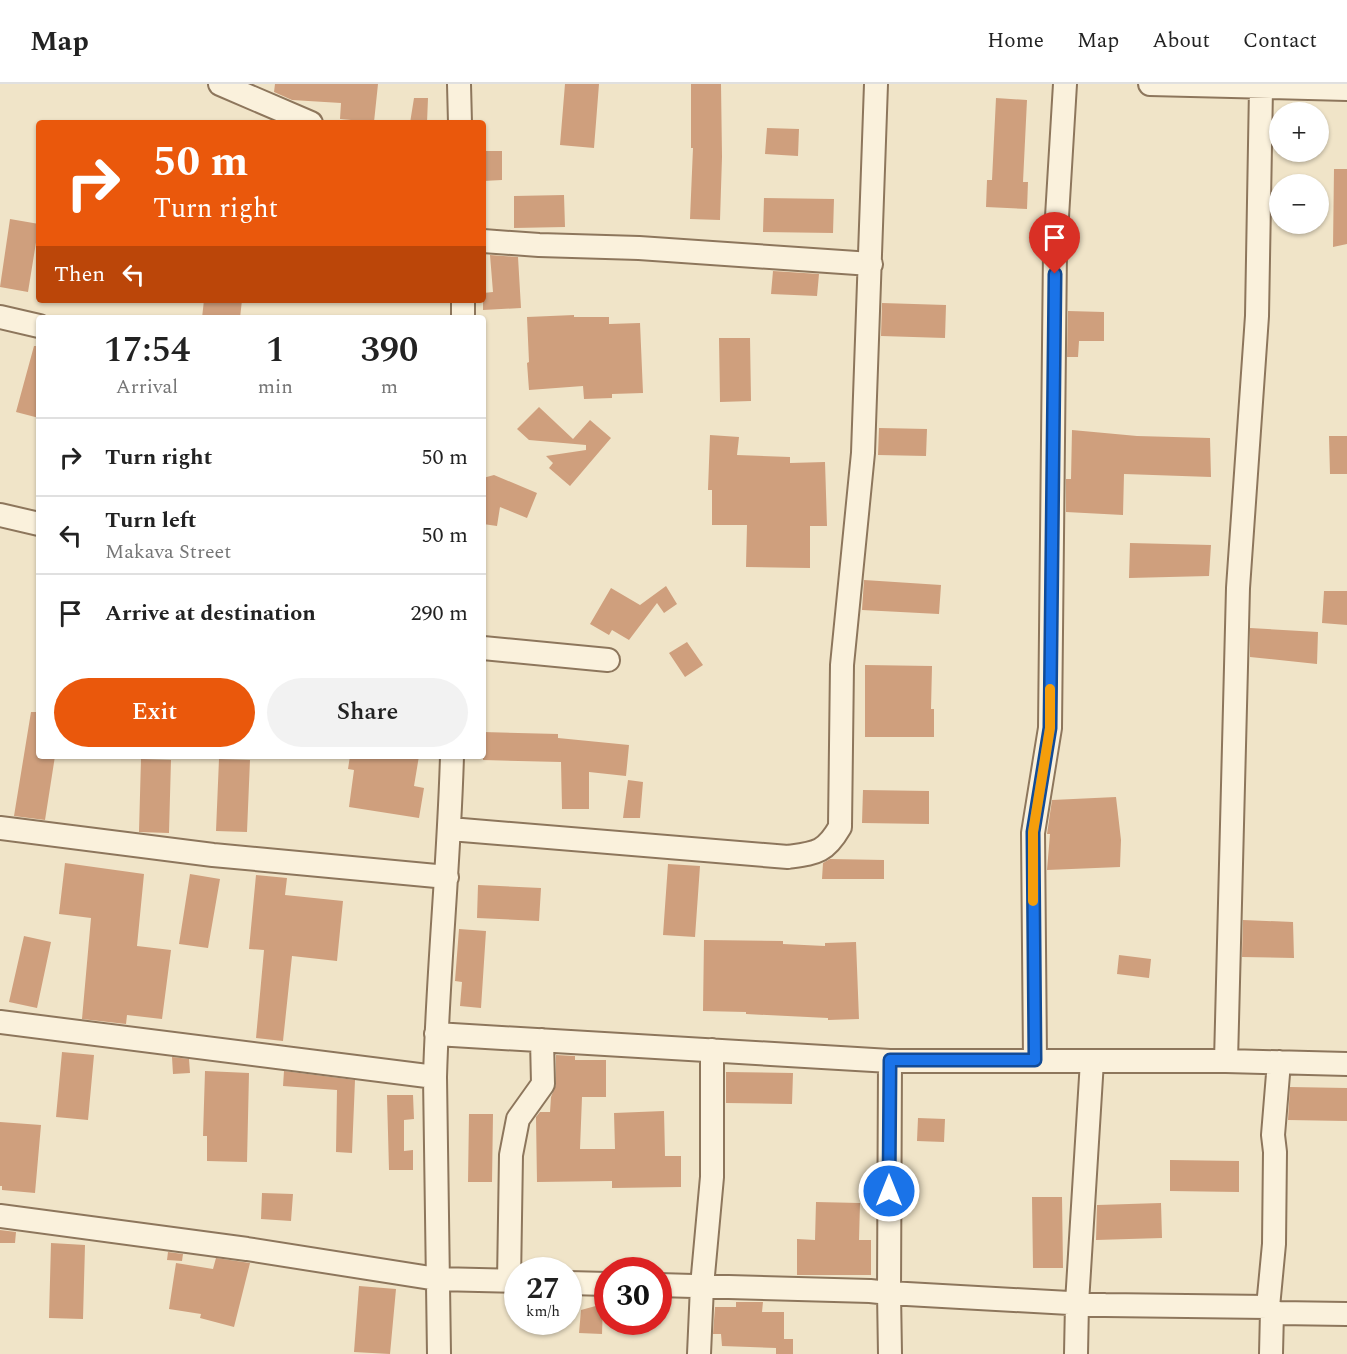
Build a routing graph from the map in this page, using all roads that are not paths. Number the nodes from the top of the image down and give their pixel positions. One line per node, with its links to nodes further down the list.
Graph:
1 (220, 84): 9 (street)
2 (459, 84): 10 (street)
3 (876, 84): 12 (street)
4 (1065, 84): 28 (street)
5 (1150, 84): 6 (street)
6 (1223, 85): 7 (street)
7 (1261, 88): 8 (street); 30 (street)
8 (1347, 89)
9 (304, 120)
10 (460, 120)
11 (486, 241): 12 (street)
12 (871, 264): 21 (street)
13 (0, 317): 14 (street)
14 (36, 325)
15 (0, 514): 16 (street)
16 (36, 523)
17 (486, 648): 18 (street)
18 (608, 660)
19 (452, 759): 21 (street)
20 (0, 828): 22 (street)
21 (450, 829): 22 (street)
22 (447, 877): 24 (street)
23 (0, 1022): 33 (street)
24 (436, 1034): 25 (street); 33 (street)
25 (542, 1040): 26 (street); 35 (street)
26 (712, 1050): 27 (street); 39 (street)
27 (890, 1060): 28 (street); 40 (street)
28 (1035, 1060): 29 (street)
29 (1092, 1060): 30 (street); 41 (street)
30 (1226, 1061): 31 (street)
31 (1279, 1062): 32 (street); 42 (street)
32 (1347, 1064)
33 (435, 1077): 36 (street)
34 (0, 1216): 36 (street)
35 (513, 1257)
36 (437, 1279): 37 (street); 44 (street)
37 (504, 1281)
38 (672, 1285): 39 (street)
39 (702, 1286): 40 (street); 45 (street)
40 (889, 1293): 41 (street); 46 (street)
41 (1077, 1303): 42 (street); 47 (street)
42 (1270, 1309): 43 (street); 48 (street)
43 (1347, 1314)
44 (439, 1354)
45 (699, 1354)
46 (890, 1354)
47 (1076, 1354)
48 (1271, 1354)

